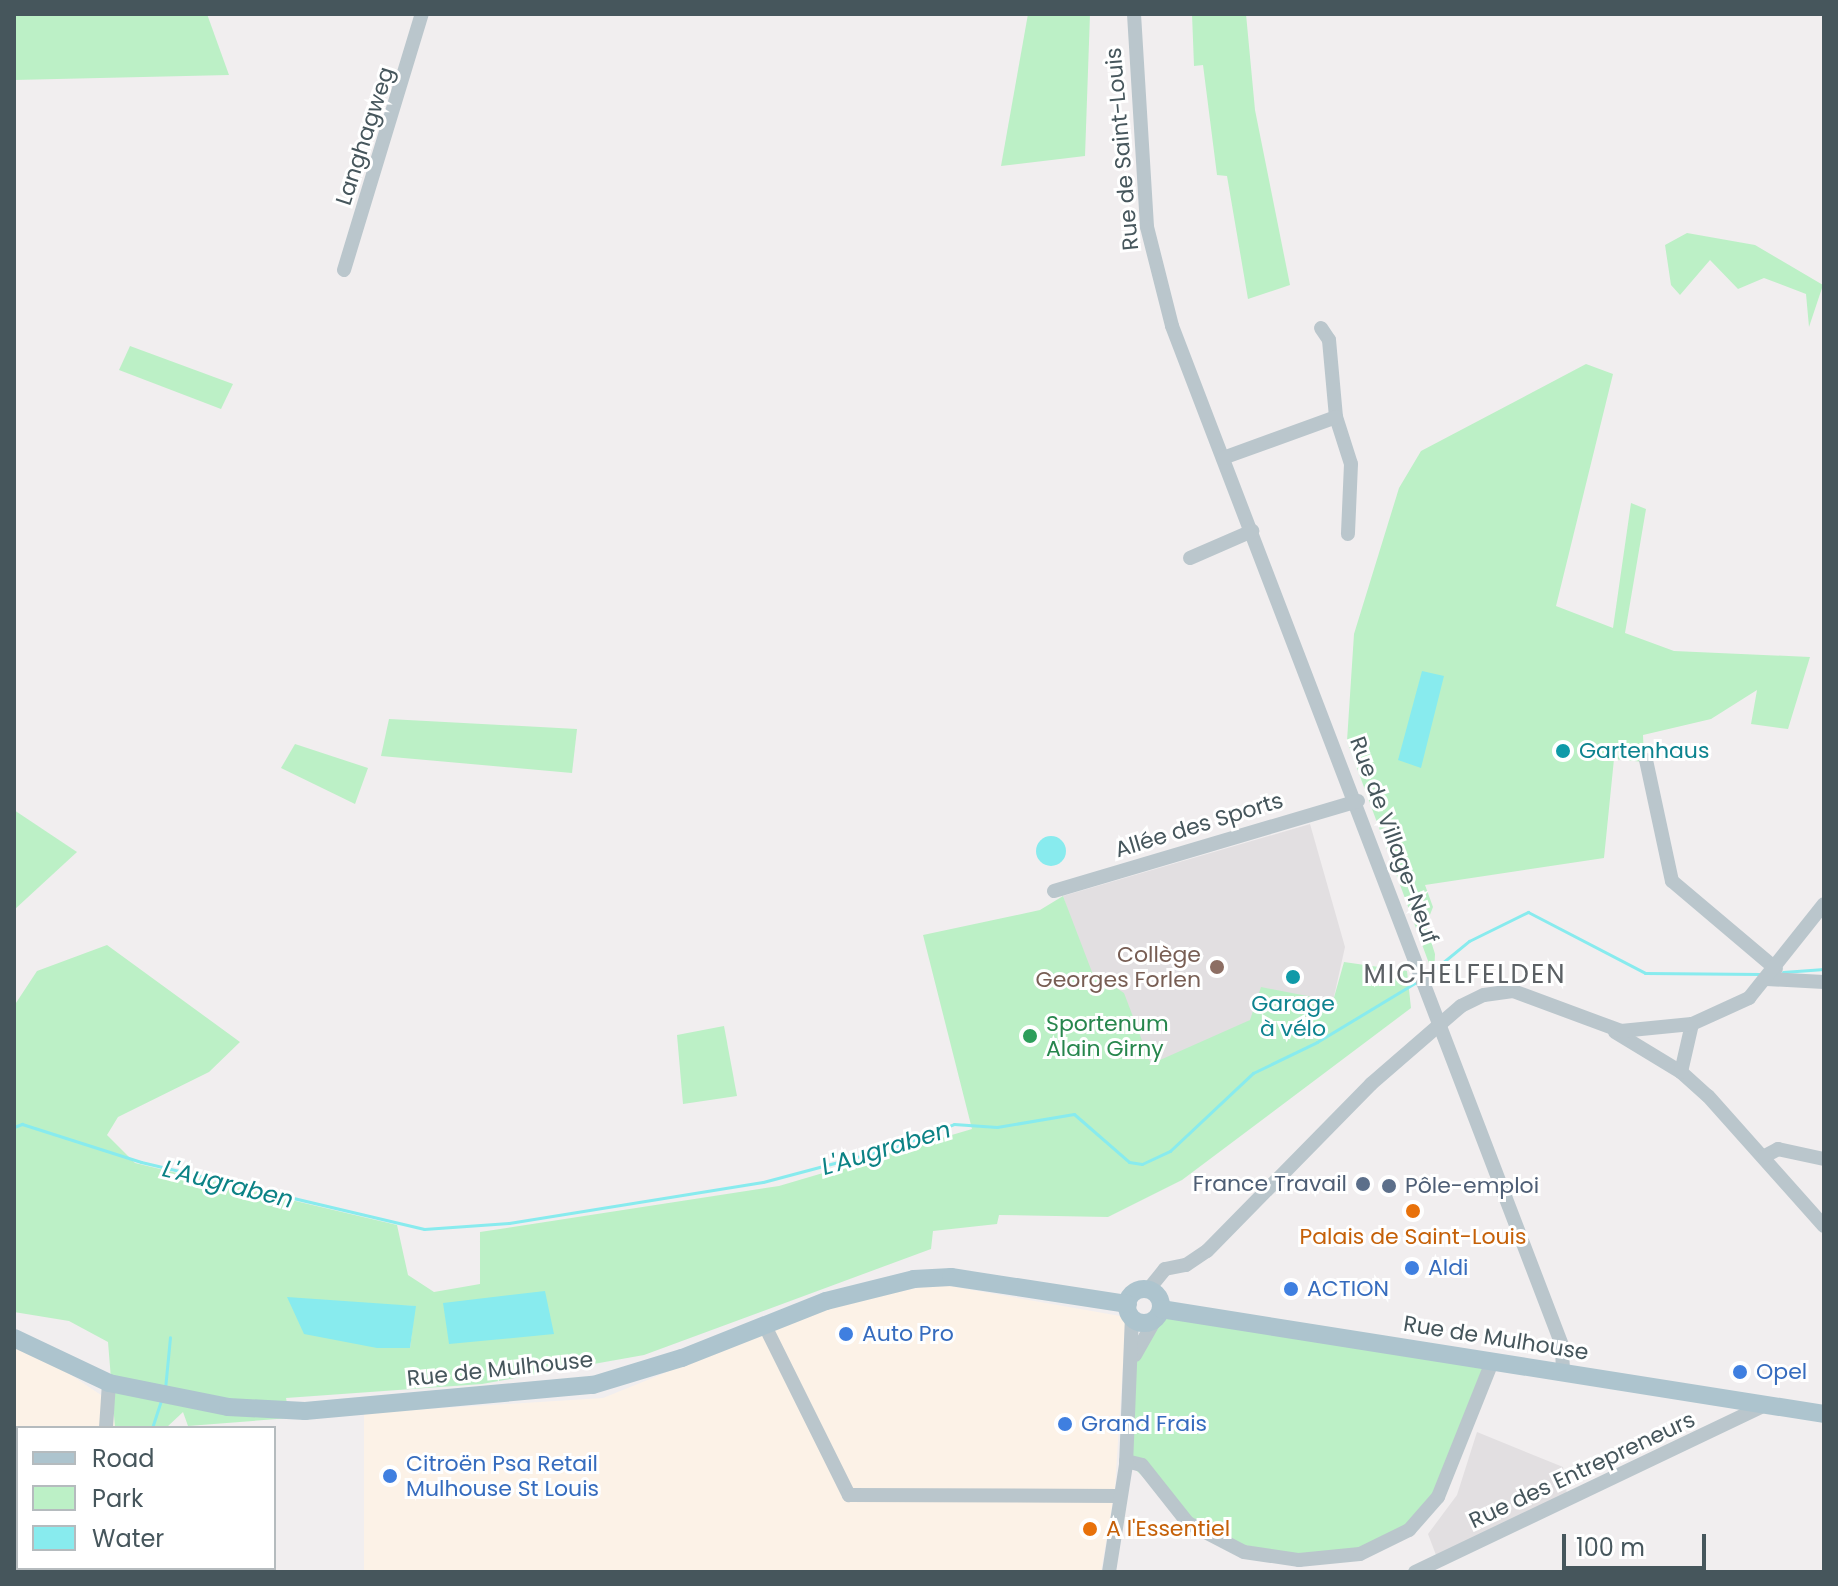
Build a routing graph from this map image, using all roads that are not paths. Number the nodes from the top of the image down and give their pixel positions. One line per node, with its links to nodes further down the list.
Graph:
1 (422, 14): 3 (street, Langhagweg)
2 (1134, 14): 4 (street, Rue de Saint-Louis)
3 (344, 270)
4 (1172, 326): 7 (street, Rue de Village-Neuf)
5 (1321, 328): 6 (street)
6 (1336, 417): 7 (street); 9 (street)
7 (1223, 458): 8 (street, Rue de Village-Neuf)
8 (1252, 531): 10 (street); 12 (street, Rue de Village-Neuf)
9 (1348, 534)
10 (1190, 558)
11 (1646, 760): 15 (street)
12 (1358, 801): 13 (street, Allée des Sports); 17 (street, Rue de Village-Neuf)
13 (1054, 891)
14 (1824, 904): 15 (street)
15 (1772, 974): 16 (street); 18 (street)
16 (1824, 982)
17 (1440, 1021): 19 (street); 26 (street); 33 (street, Rue de Village-Neuf)
18 (1692, 1024): 20 (street); 22 (street)
19 (1611, 1028): 20 (street); 21 (street)
20 (1635, 1032): 21 (street)
21 (1644, 1052): 22 (street)
22 (1681, 1072): 23 (street)
23 (1765, 1156): 24 (street); 25 (street)
24 (1814, 1161)
25 (1824, 1226)
26 (1148, 1290): 27 (main road); 28 (main road)
27 (1130, 1311): 28 (main road); 29 (main road, Rue de Mulhouse); 32 (street)
28 (1158, 1314): 31 (main road, Rue de Mulhouse); 32 (street)
29 (765, 1326): 34 (main road, Rue de Mulhouse); 39 (street)
30 (14, 1338): 34 (main road, Rue de Mulhouse)
31 (1492, 1362): 33 (main road, Rue de Mulhouse); 38 (street)
32 (1131, 1367): 38 (street)
33 (1563, 1372): 35 (main road, Rue de Mulhouse)
34 (109, 1383): 37 (street)
35 (1765, 1405): 36 (main road, Rue de Mulhouse); 41 (street, Rue des Entrepreneurs)
36 (1824, 1414)
37 (106, 1426)
38 (1126, 1461): 39 (street)
39 (1119, 1496): 40 (street)
40 (1109, 1572)
41 (1415, 1572)

